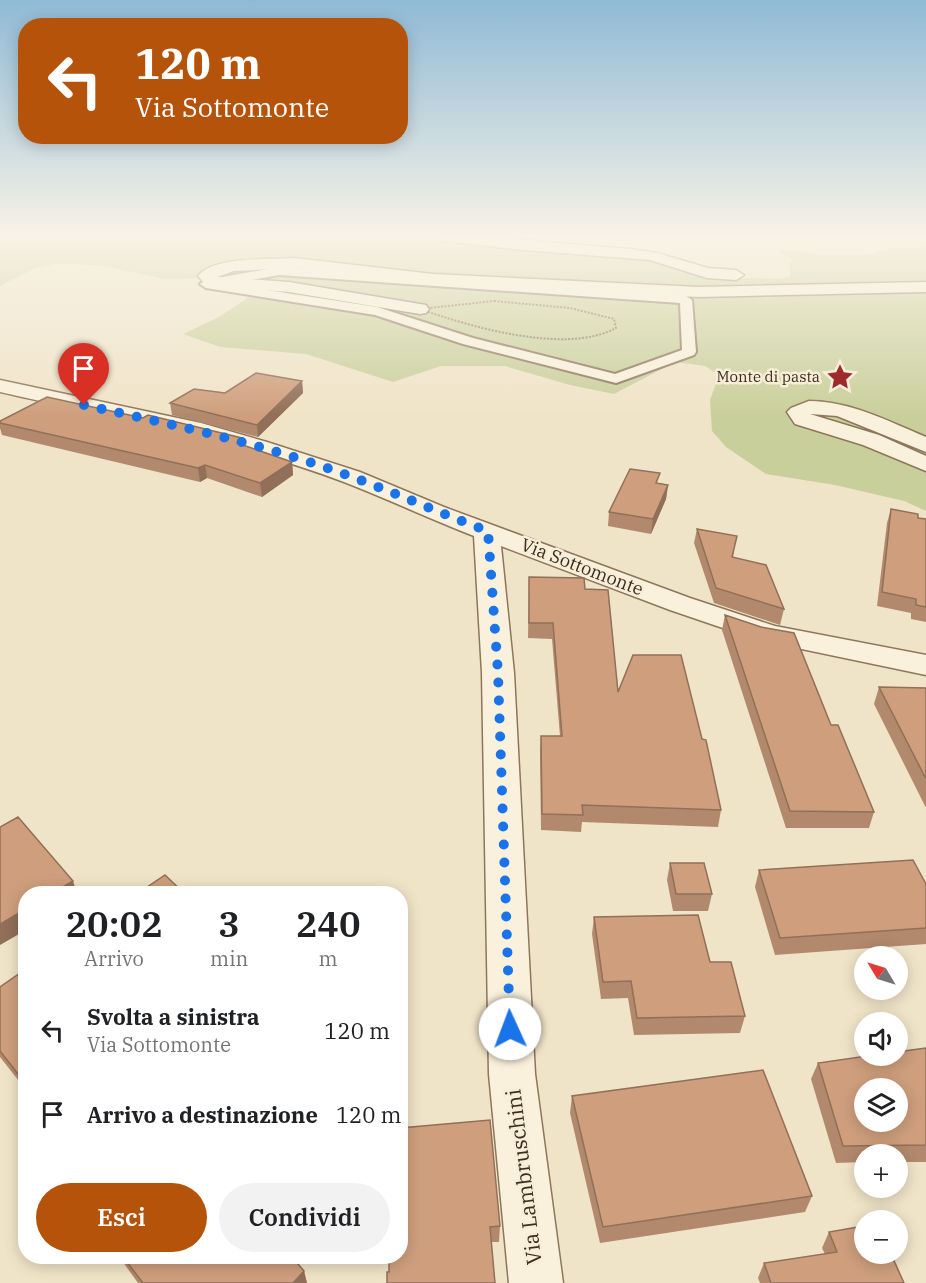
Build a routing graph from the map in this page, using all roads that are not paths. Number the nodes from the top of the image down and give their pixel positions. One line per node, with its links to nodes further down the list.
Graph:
1 (281, 296): 3 (street)
2 (342, 296): 4 (street)
3 (628, 296)
4 (420, 309)
5 (0, 386): 8 (street, Via Sottomonte)
6 (926, 444): 7 (street)
7 (926, 464)
8 (488, 531): 9 (street, Via Sottomonte); 10 (street, Via Lambruschini)
9 (926, 665)
10 (536, 1283)

